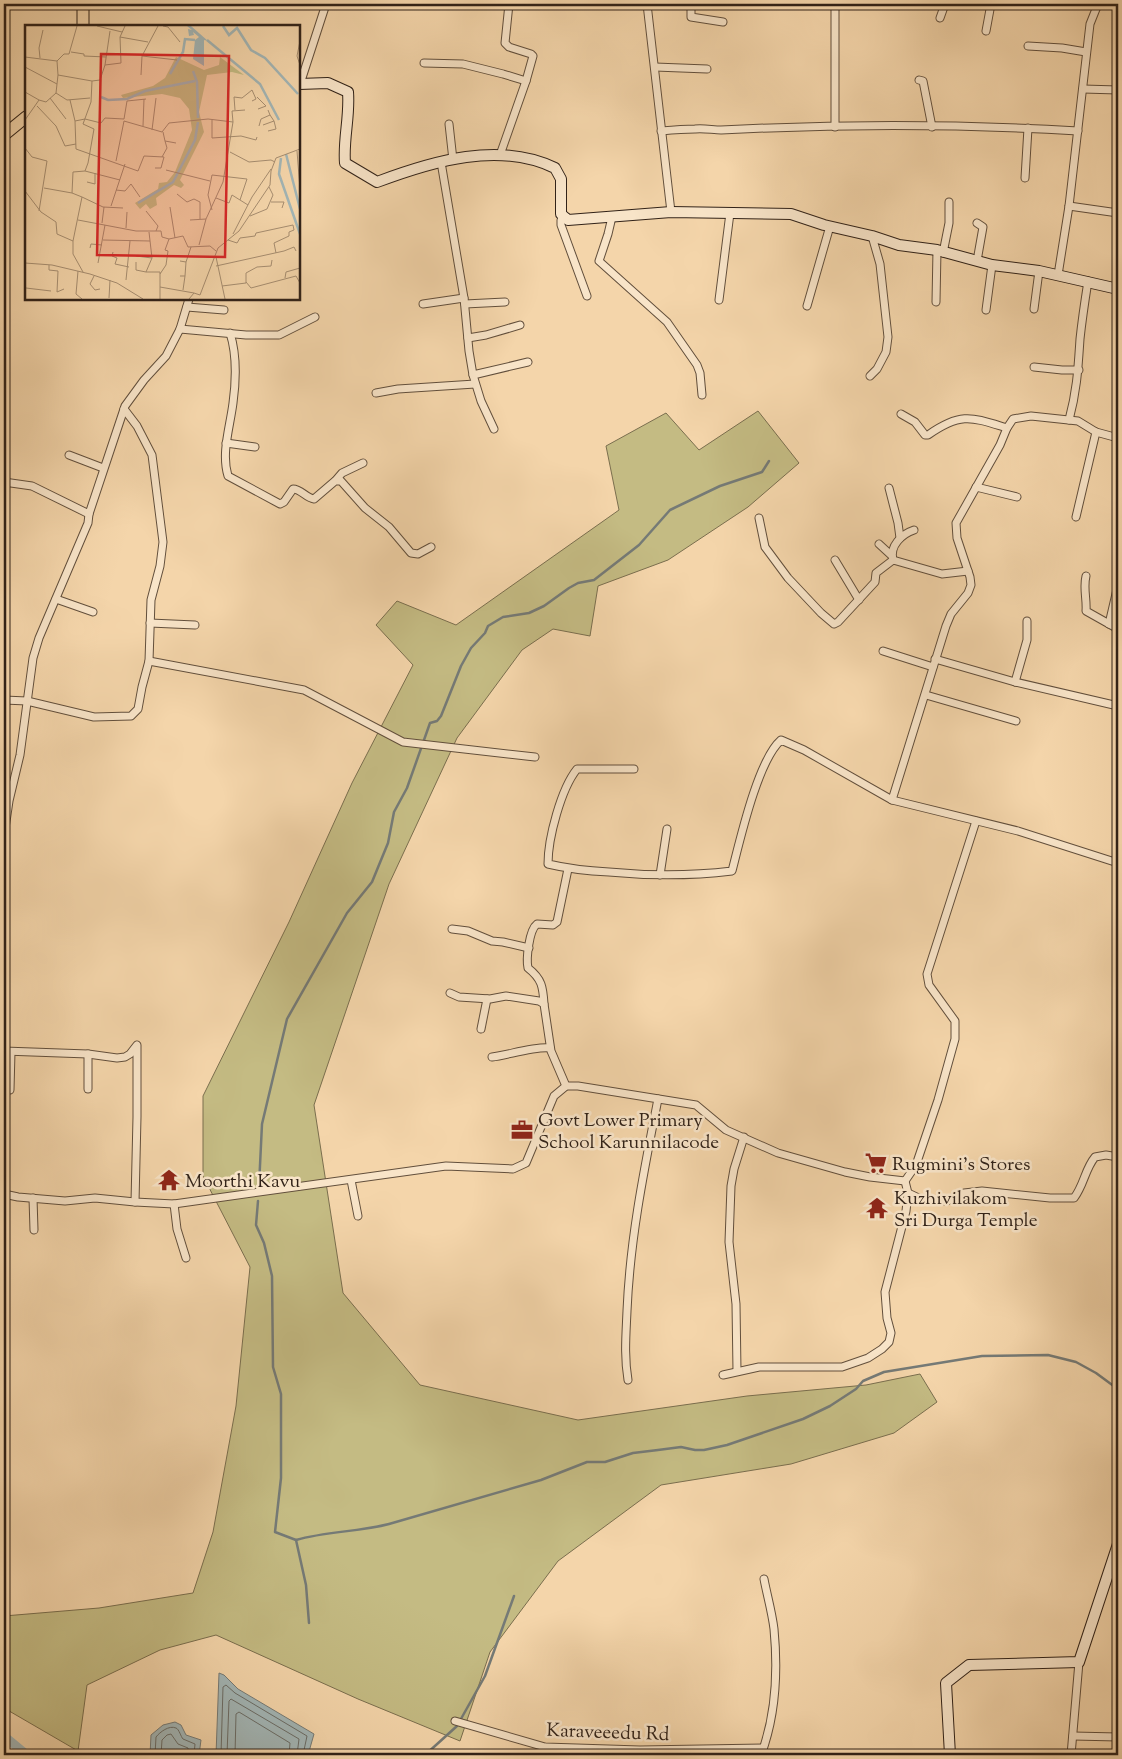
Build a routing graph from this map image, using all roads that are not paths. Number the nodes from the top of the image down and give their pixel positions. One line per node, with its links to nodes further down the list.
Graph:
1 (83, 4): 12 (main road)
2 (88, 4): 12 (main road)
3 (326, 4): 22 (street)
4 (509, 4): 21 (street)
5 (647, 4): 18 (street)
6 (691, 4): 13 (street)
7 (835, 4): 27 (street)
8 (945, 4): 11 (street)
9 (991, 4): 14 (street)
10 (1098, 4): 16 (street)
11 (940, 18)
12 (83, 22)
13 (723, 22)
14 (986, 31)
15 (1028, 46): 16 (street)
16 (1086, 52): 23 (street)
17 (424, 63): 21 (street)
18 (655, 67): 19 (street); 30 (street)
19 (707, 69)
20 (918, 80): 28 (street)
21 (526, 81): 33 (street)
22 (300, 84): 35 (main road)
23 (1083, 89): 24 (street); 31 (street)
24 (1118, 90)
25 (25, 118): 32 (main road)
26 (449, 124): 34 (street)
27 (835, 127): 28 (street); 30 (street)
28 (932, 127): 29 (street)
29 (1028, 128): 31 (street); 36 (street)
30 (661, 131): 39 (street)
31 (1078, 131): 38 (street)
32 (4, 135)
33 (500, 155): 34 (main road); 43 (main road)
34 (454, 160): 35 (main road)
35 (441, 162): 57 (street)
36 (1025, 178)
37 (949, 202): 47 (street)
38 (1069, 206): 41 (street); 51 (street)
39 (671, 212): 40 (main road); 42 (main road)
40 (730, 213): 45 (main road); 56 (street)
41 (1118, 213)
42 (612, 216): 43 (main road); 78 (street)
43 (565, 218): 54 (street)
44 (977, 224): 48 (street)
45 (830, 226): 46 (main road); 62 (street)
46 (872, 236): 47 (main road); 75 (street)
47 (940, 252): 48 (main road); 59 (street)
48 (977, 261): 49 (main road)
49 (992, 265): 50 (main road); 65 (street)
50 (1039, 271): 51 (main road); 63 (street)
51 (1058, 275): 52 (main road)
52 (1088, 281): 53 (main road); 73 (street)
53 (1118, 289)
54 (587, 296)
55 (189, 300): 61 (street)
56 (719, 300)
57 (465, 301): 58 (street); 60 (street); 70 (street)
58 (505, 302)
59 (936, 302)
60 (423, 304)
61 (187, 306): 64 (street); 68 (street)
62 (808, 306)
63 (1034, 309)
64 (224, 310)
65 (986, 310)
66 (315, 317): 69 (street)
67 (520, 325): 70 (street)
68 (180, 329): 69 (street); 79 (street)
69 (230, 334): 86 (street)
70 (468, 338): 74 (street)
71 (528, 362): 74 (street)
72 (1034, 367): 73 (street)
73 (1079, 370): 81 (street)
74 (473, 375): 76 (street)
75 (870, 376)
76 (475, 384): 77 (street); 83 (street)
77 (376, 393)
78 (702, 395)
79 (124, 409): 90 (street); 112 (street)
80 (901, 414): 82 (street)
81 (1069, 420): 82 (street); 84 (street)
82 (1007, 428): 93 (street)
83 (494, 429)
84 (1096, 432): 85 (street); 97 (street)
85 (1118, 438)
86 (226, 443): 87 (street); 91 (street)
87 (255, 448)
88 (69, 455): 90 (street)
89 (363, 463): 91 (street)
90 (103, 468): 96 (street)
91 (336, 480): 102 (street)
92 (4, 482): 96 (street)
93 (976, 487): 95 (street); 105 (street)
94 (889, 488): 100 (street)
95 (1017, 497)
96 (88, 514): 108 (street)
97 (1076, 517)
98 (759, 518): 109 (street)
99 (914, 530): 100 (street)
100 (900, 538): 103 (street)
101 (879, 544): 103 (street)
102 (432, 546)
103 (892, 558): 105 (street); 109 (street)
104 (836, 560): 109 (street)
105 (968, 571): 117 (street)
106 (1086, 576): 113 (street)
107 (1118, 584): 113 (street)
108 (56, 599): 110 (street); 123 (street)
109 (859, 600)
110 (93, 612)
111 (1026, 621): 120 (street)
112 (150, 623): 114 (street); 118 (street)
113 (1109, 624): 115 (street)
114 (195, 625)
115 (1118, 629)
116 (883, 651): 119 (street)
117 (935, 659): 119 (street); 120 (street)
118 (149, 661): 123 (street); 126 (street)
119 (933, 667): 121 (street)
120 (1015, 682): 124 (street)
121 (926, 695): 125 (street); 128 (street)
122 (4, 700): 123 (street)
123 (27, 702): 131 (street)
124 (1118, 706)
125 (1016, 721)
126 (535, 757)
127 (634, 769): 133 (street)
128 (892, 800): 129 (street); 134 (street)
129 (976, 821): 132 (street); 152 (street)
130 (667, 828): 134 (street)
131 (4, 835)
132 (1118, 863)
133 (568, 869): 134 (street); 136 (street)
134 (660, 875)
135 (452, 929): 136 (street)
136 (529, 948): 139 (street)
137 (450, 993): 138 (street)
138 (487, 999): 139 (street); 140 (street)
139 (544, 1004): 141 (street)
140 (481, 1029)
141 (550, 1048): 144 (street); 145 (street)
142 (7, 1051): 143 (street); 147 (street)
143 (88, 1054): 146 (street); 156 (street)
144 (492, 1057)
145 (566, 1086): 148 (street); 151 (street)
146 (88, 1089)
147 (10, 1090)
148 (658, 1099): 149 (street); 163 (street)
149 (744, 1137): 152 (street); 161 (street)
150 (1118, 1157): 153 (street)
151 (351, 1180): 157 (street); 158 (street)
152 (905, 1181): 153 (street)
153 (908, 1193): 161 (street)
154 (4, 1194): 155 (street)
155 (33, 1198): 156 (street); 159 (street)
156 (135, 1202): 157 (street)
157 (174, 1204): 160 (street)
158 (358, 1216)
159 (34, 1230)
160 (186, 1258)
161 (737, 1371): 162 (street)
162 (723, 1375)
163 (628, 1380)
164 (1118, 1544): 166 (main road)
165 (764, 1579): 170 (street)
166 (1080, 1662): 168 (street); 172 (main road)
167 (455, 1721): 170 (street, Karaveeedu Rd)
168 (1073, 1736): 169 (street); 173 (street)
169 (1118, 1736)
170 (764, 1748): 171 (street)
171 (761, 1755)
172 (950, 1755)
173 (1071, 1755)

